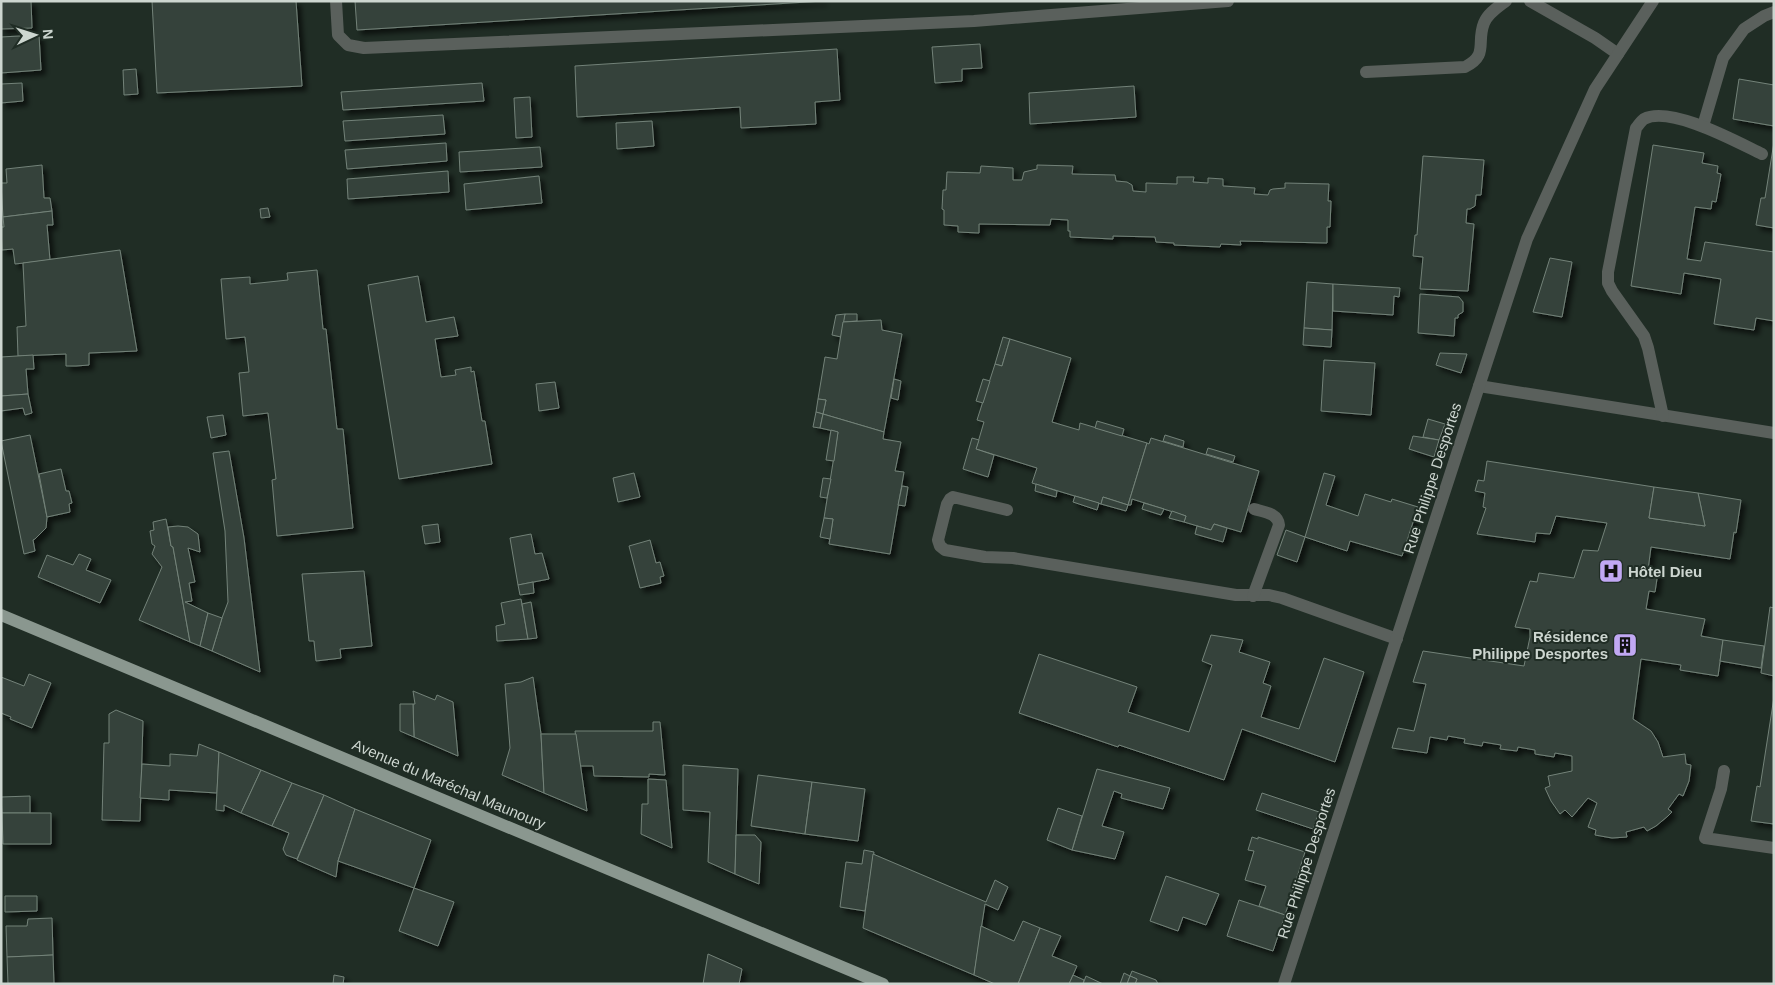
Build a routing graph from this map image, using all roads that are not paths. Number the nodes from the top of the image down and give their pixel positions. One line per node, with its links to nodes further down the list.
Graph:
1 (336, 1): 2 (street)
2 (1228, 1)
3 (1506, 1): 8 (street)
4 (1530, 1): 7 (street)
5 (1653, 1): 7 (street, Rue Philippe Desportes)
6 (1774, 12): 9 (street)
7 (1618, 54): 11 (street, Rue Philippe Desportes)
8 (1366, 72)
9 (1703, 126): 10 (street); 12 (street)
10 (1762, 154)
11 (1479, 386): 12 (street); 18 (street, Rue Philippe Desportes)
12 (1663, 416): 13 (street)
13 (1774, 433)
14 (1254, 509): 16 (street)
15 (1007, 510): 16 (street)
16 (1252, 596): 18 (street)
17 (1, 615): 21 (main road, Avenue du Maréchal Maunoury)
18 (1397, 639): 22 (street, Rue Philippe Desportes)
19 (1724, 771): 20 (street)
20 (1774, 848)
21 (883, 984)
22 (1284, 984)

